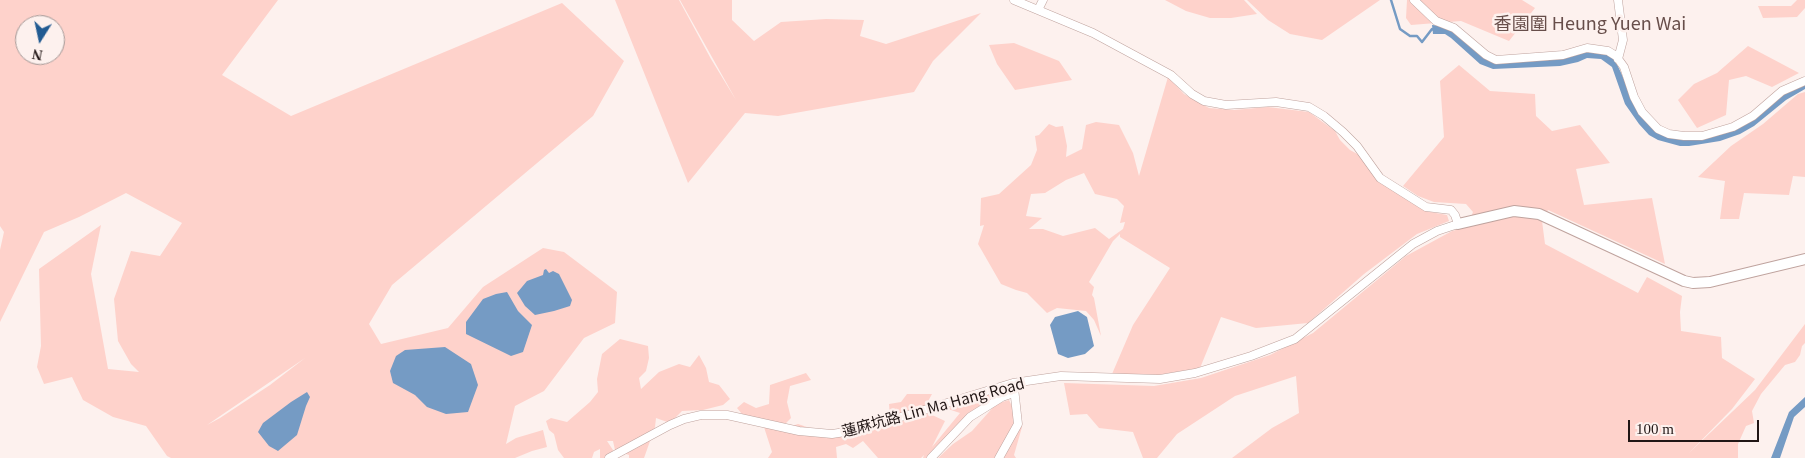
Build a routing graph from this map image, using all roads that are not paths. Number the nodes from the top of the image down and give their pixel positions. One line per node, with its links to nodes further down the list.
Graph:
1 (1014, 0): 5 (street)
2 (1043, 0): 5 (street)
3 (1414, 0): 6 (street)
4 (1618, 0): 6 (street)
5 (1038, 10): 8 (street)
6 (1618, 59): 7 (street)
7 (1805, 81)
8 (1458, 224): 9 (street, 蓮麻坑路 Lin Ma Hang Road); 10 (street, 蓮麻坑路 Lin Ma Hang Road)
9 (1805, 259)
10 (1013, 383): 11 (street); 12 (street, 蓮麻坑路 Lin Ma Hang Road)
11 (1014, 393): 13 (street); 14 (street)
12 (609, 458)
13 (932, 458)
14 (999, 458)

